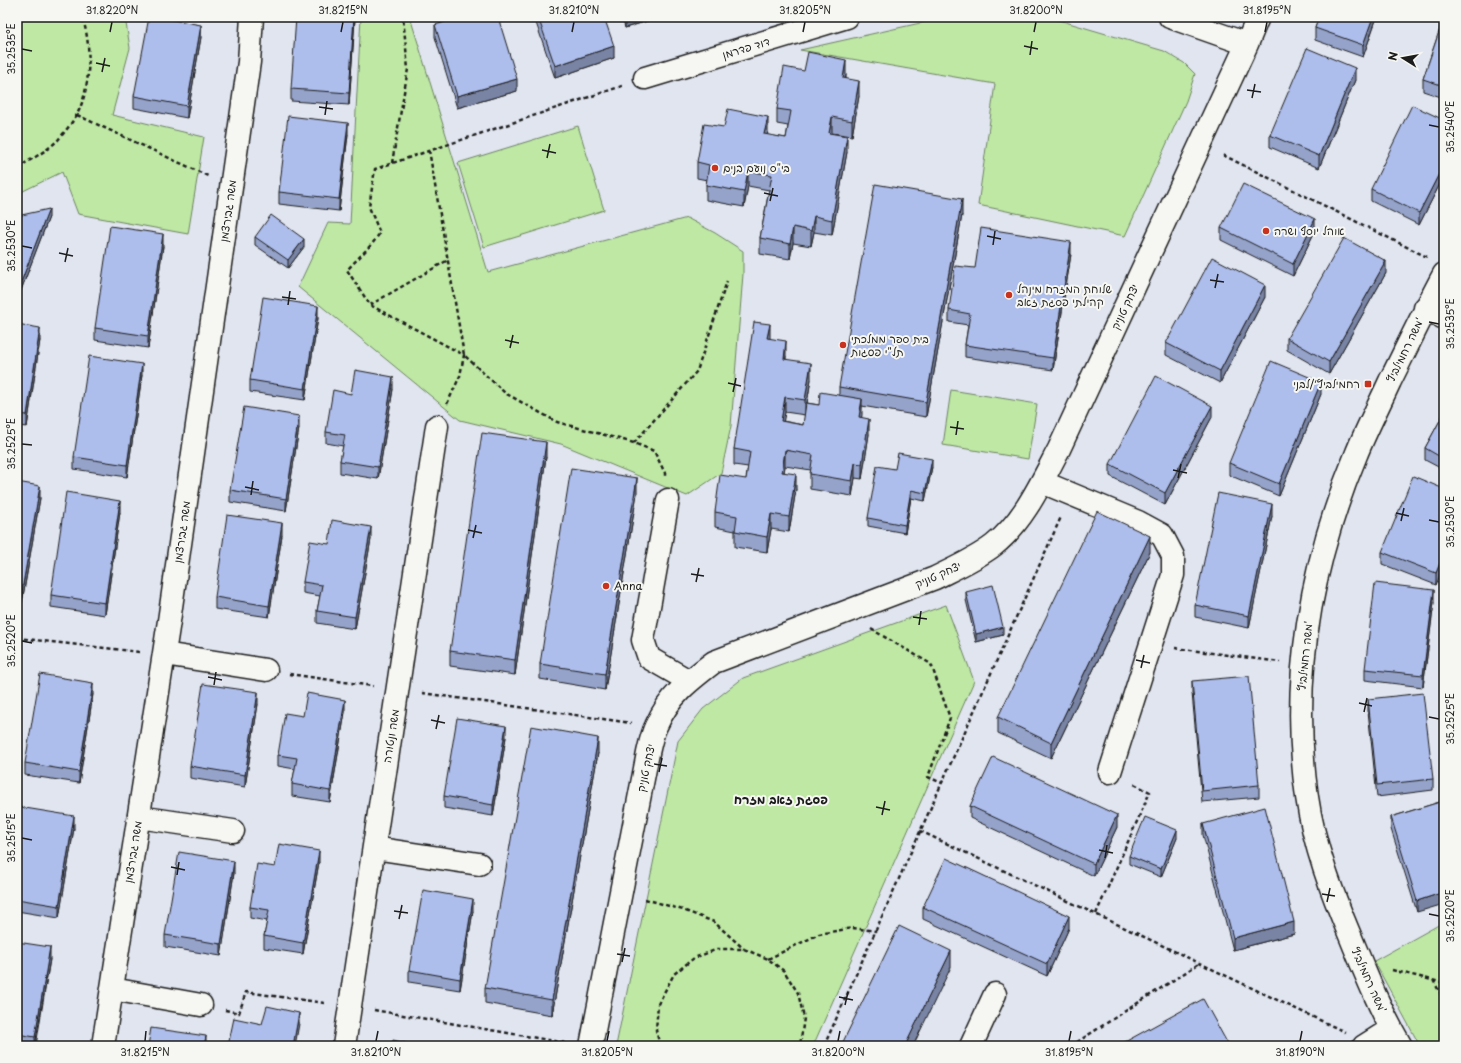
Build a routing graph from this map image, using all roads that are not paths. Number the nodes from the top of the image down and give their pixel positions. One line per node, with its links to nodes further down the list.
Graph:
1 (252, 17): 13 (street, משה גבירצמן)
2 (847, 17): 6 (street, דוד פדרמן)
3 (1170, 17): 5 (street)
4 (1258, 17): 5 (street, יצחק טוניק)
5 (1247, 44): 11 (street, יצחק טוניק)
6 (645, 78)
7 (1444, 274): 8 (street, משה רחמילביץ')
8 (1425, 308): 9 (street); 24 (street, משה רחמילביץ')
9 (1444, 318)
10 (438, 426): 19 (street, משה ונטורה)
11 (1042, 482): 15 (street, יצחק טוניק); 16 (street)
12 (668, 500): 15 (street)
13 (164, 654): 14 (street); 17 (street, משה גבירצמן)
14 (266, 670)
15 (689, 681): 25 (street, יצחק טוניק)
16 (1110, 772)
17 (139, 817): 18 (street); 21 (street, משה גבירצמן)
18 (233, 831)
19 (374, 848): 20 (street); 28 (street, משה ונטורה)
20 (479, 864)
21 (112, 989): 23 (street); 27 (street, משה גבירצמן)
22 (995, 994): 29 (street)
23 (201, 1005)
24 (1396, 1037): 26 (street)
25 (581, 1045)
26 (1366, 1045)
27 (103, 1046)
28 (344, 1046)
29 (971, 1046)

